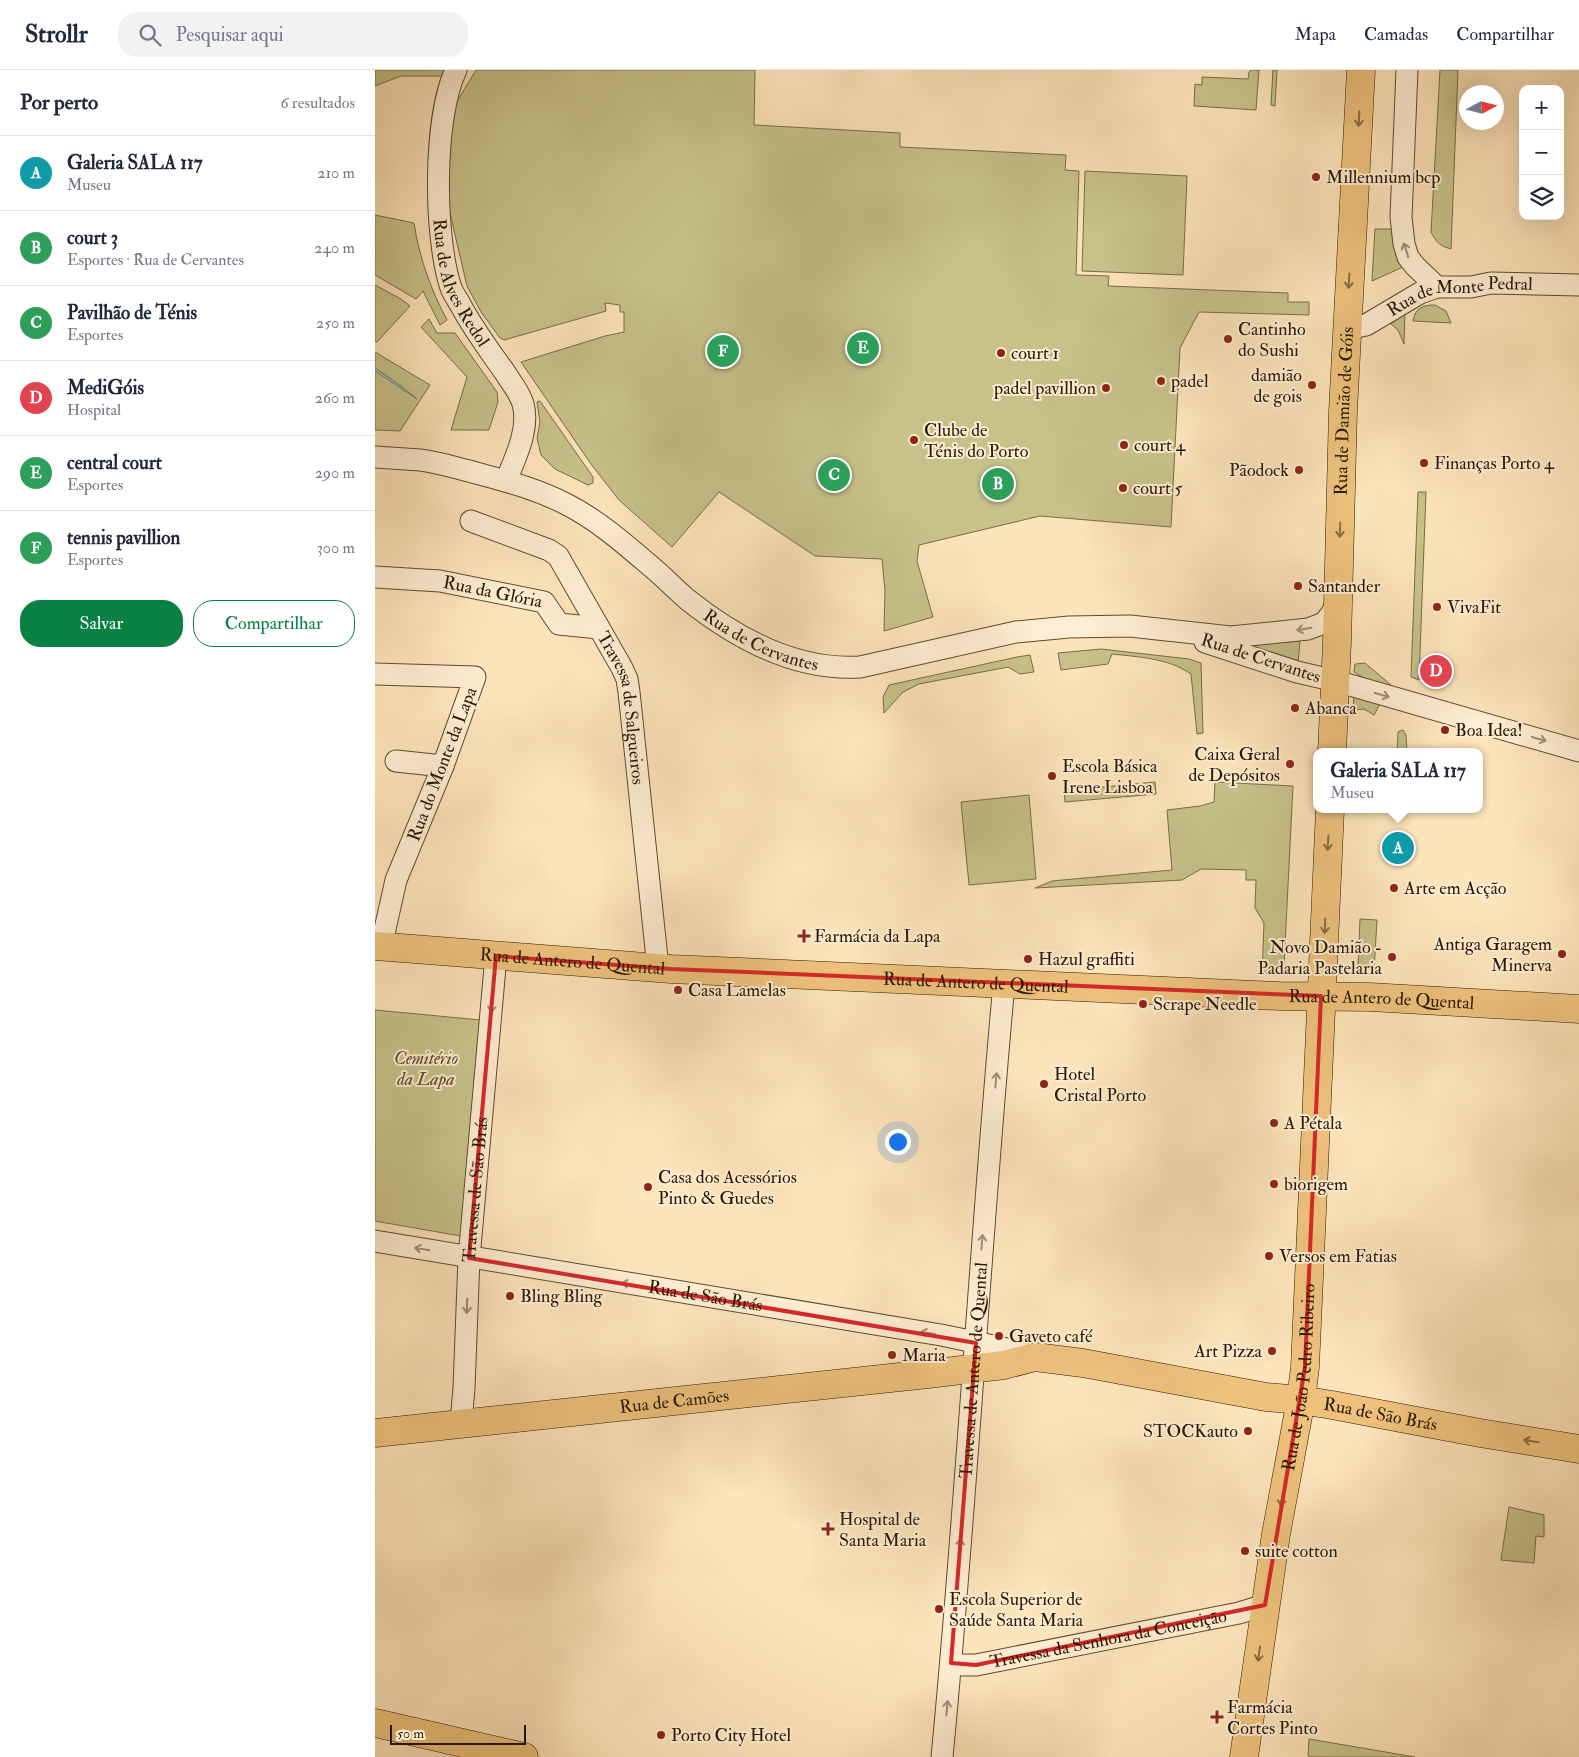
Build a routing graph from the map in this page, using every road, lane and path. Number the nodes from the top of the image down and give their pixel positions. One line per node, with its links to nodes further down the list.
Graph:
1 (456, 70): 8 (street, Rua de Alves Redol)
2 (1361, 70): 6 (main road, Rua de Damião de Góis, one-way to 6)
3 (1407, 70): 5 (street, one-way to 3)
4 (1579, 286): 5 (street, Rua de Monte Pedral)
5 (1437, 287): 6 (street, Rua de Monte Pedral)
6 (1347, 329): 11 (main road, Rua de Damião de Góis, one-way to 11)
7 (375, 457): 8 (street, Rua de Cervantes)
8 (506, 481): 13 (street, Rua de Cervantes)
9 (471, 521): 12 (street, Travessa de Salgueiros)
10 (375, 577): 12 (street, Rua da Glória)
11 (1338, 599): 13 (street, Rua de Cervantes, one-way to 13); 15 (main road, Rua de Damião de Góis)
12 (599, 628): 23 (street, Travessa de Salgueiros)
13 (1187, 633): 15 (street, Rua de Cervantes)
14 (375, 674): 19 (street, Rua do Monte da Lapa)
15 (1336, 681): 16 (main road, Rua de Damião de Góis); 17 (street, Rua de Cervantes, one-way to 17)
16 (1332, 748)
17 (1579, 751)
18 (395, 761): 19 (street)
19 (443, 766): 21 (street, Rua do Monte da Lapa)
20 (1330, 813): 25 (main road, one-way to 25)
21 (378, 947): 22 (main road, Rua de Antero de Quental)
22 (496, 956): 23 (main road, Rua de Antero de Quental); 28 (street, Travessa de São Brás, one-way to 28)
23 (658, 968): 24 (main road, Rua de Antero de Quental)
24 (1004, 984): 25 (main road, Rua de Antero de Quental); 29 (street, Travessa de Antero de Quental, one-way to 24)
25 (1321, 996): 26 (main road, Rua de Antero de Quental); 30 (main road, Rua de João Pedro Ribeiro)
26 (1579, 1009)
27 (375, 1241): 28 (street, Rua de São Brás, one-way to 27)
28 (469, 1258): 29 (street, Rua de São Brás, one-way to 28); 31 (street, Travessa de São Brás, one-way to 31)
29 (975, 1356): 30 (main road, Rua de São Brás); 31 (main road, Rua de Camões); 35 (street, Travessa de Antero de Quental, one-way to 29)
30 (1301, 1400): 33 (main road, Rua de São Brás, one-way to 30); 34 (main road, Rua de João Pedro Ribeiro, one-way to 34)
31 (461, 1423): 32 (main road, Rua de Camões)
32 (375, 1433)
33 (1579, 1449)
34 (1265, 1605): 35 (street, Travessa da Senhora da Conceição); 39 (main road, Rua de João Pedro Ribeiro, one-way to 39)
35 (951, 1663): 38 (street, Travessa de Antero de Quental, one-way to 35)
36 (375, 1723): 37 (main road)
37 (524, 1757)
38 (942, 1757)
39 (1245, 1757)

